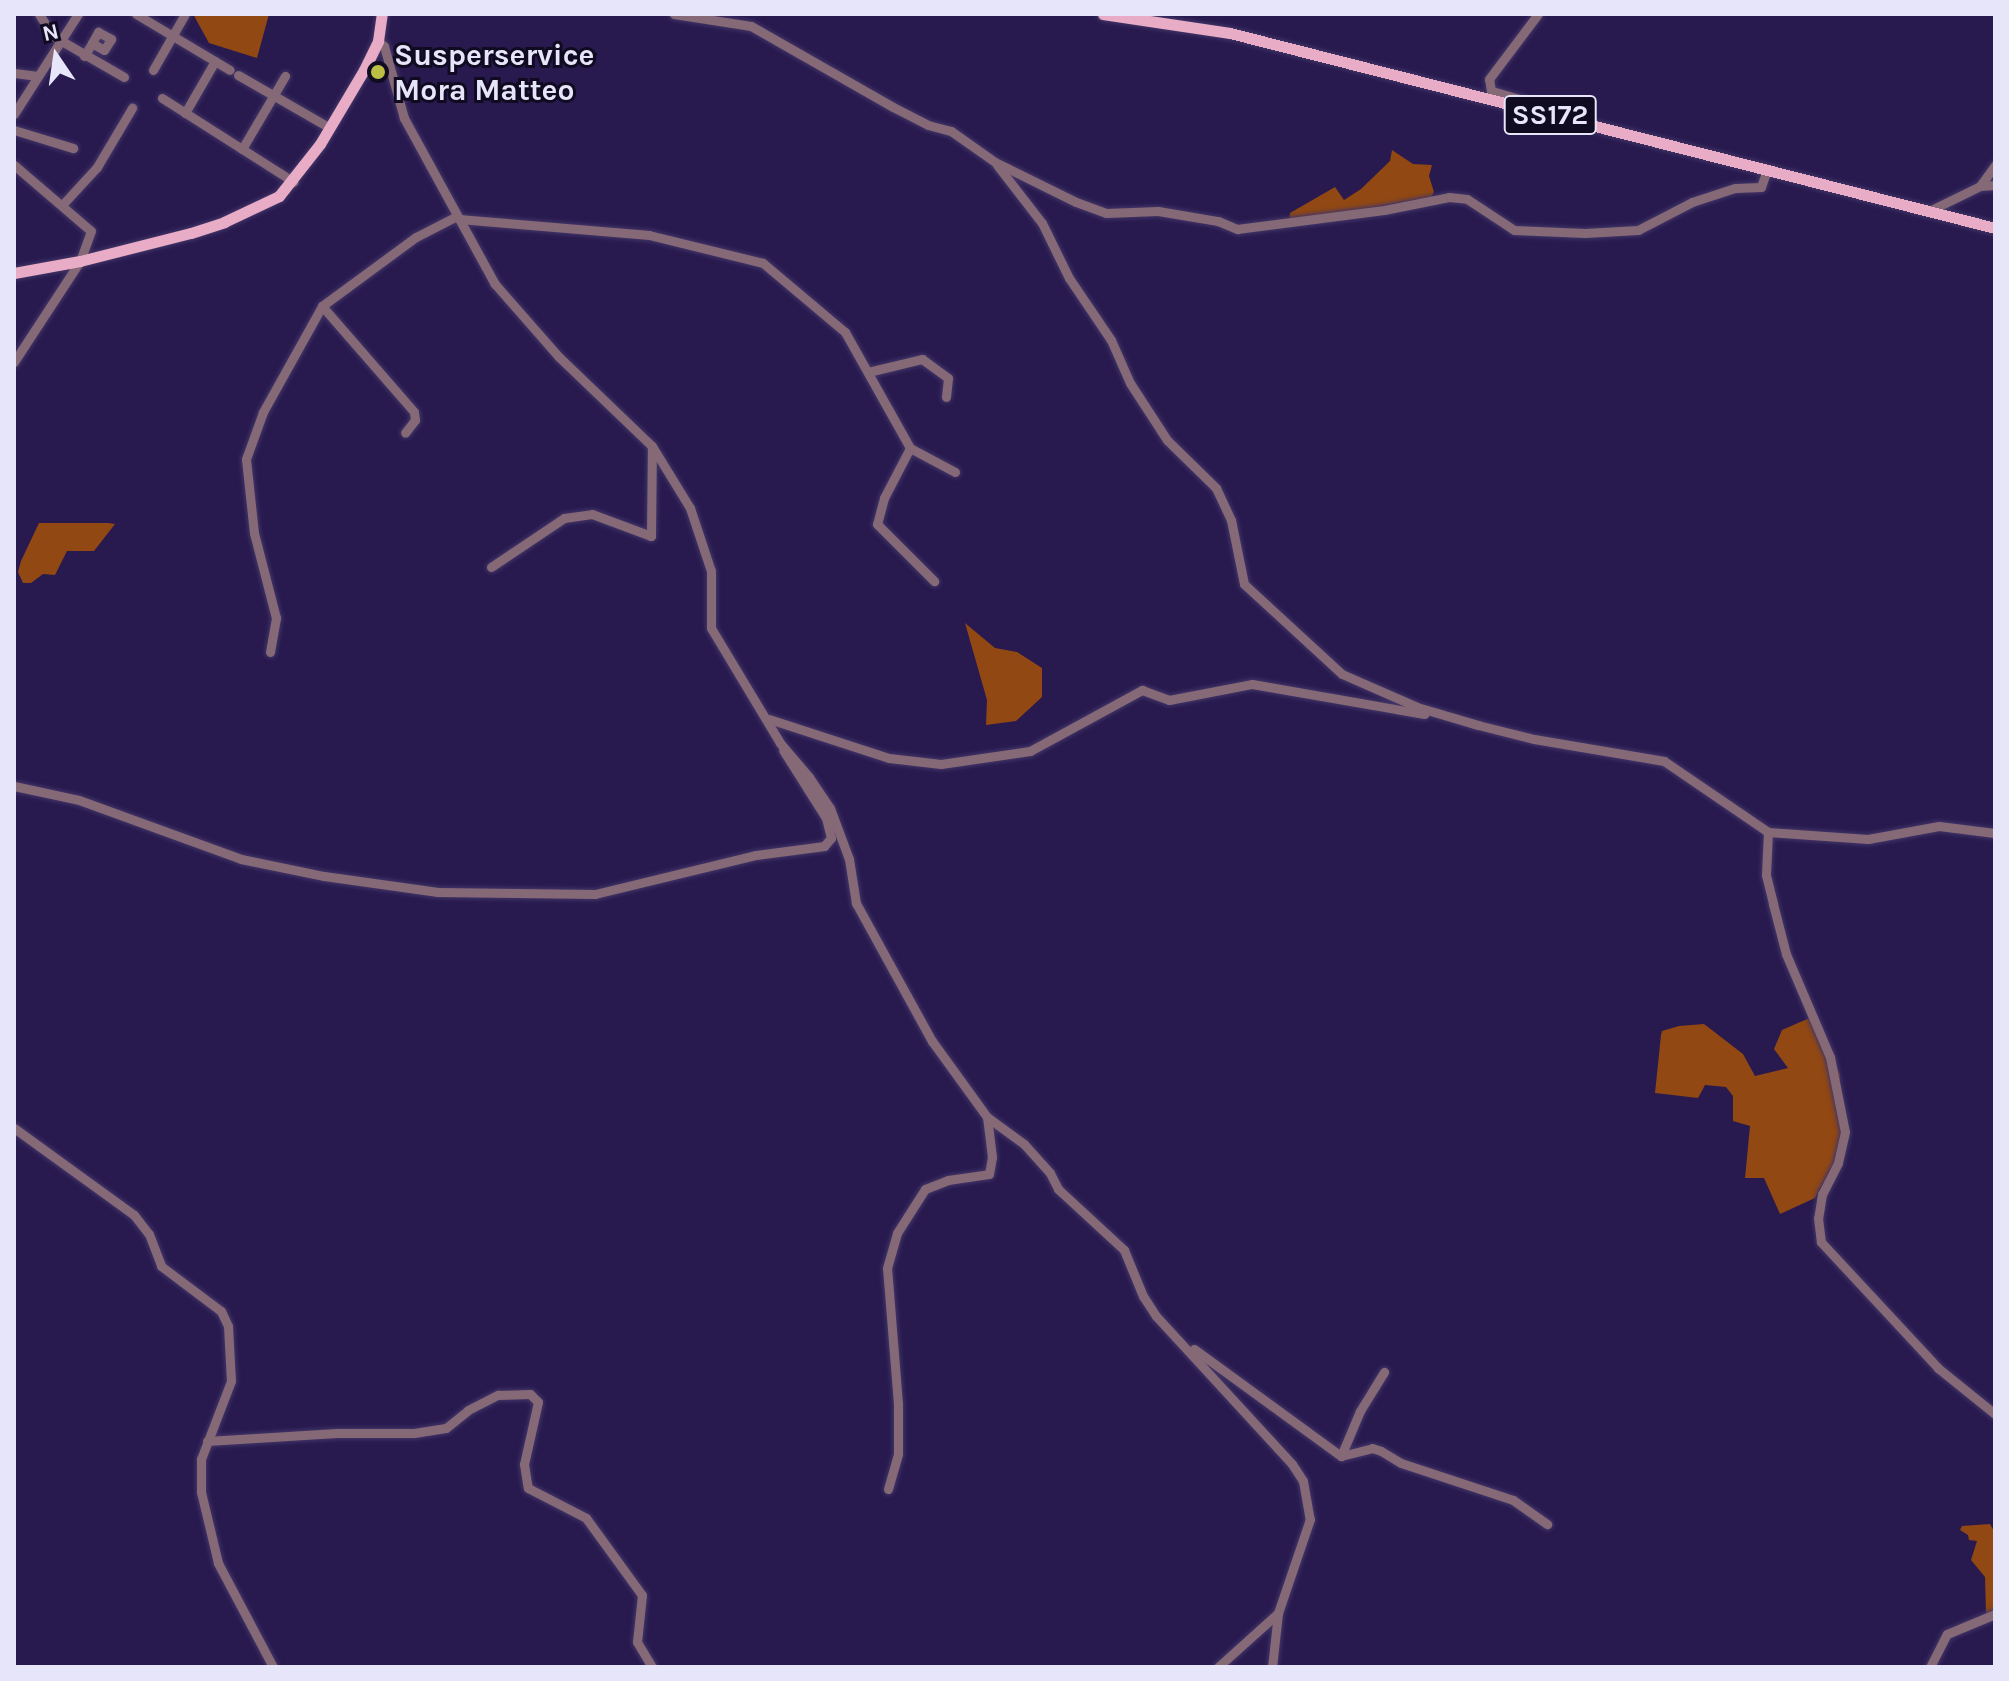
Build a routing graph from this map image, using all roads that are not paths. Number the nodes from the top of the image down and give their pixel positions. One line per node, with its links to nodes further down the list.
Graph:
1 (39, 14): 13 (street)
2 (78, 14): 13 (street)
3 (185, 14): 11 (street)
4 (373, 14): 12 (main road)
5 (382, 14): 12 (main road)
6 (674, 14): 10 (street)
7 (1103, 14): 25 (main road, SS172)
8 (1538, 14): 25 (street)
9 (138, 15): 11 (street)
10 (693, 16): 32 (street)
11 (173, 36): 16 (street); 17 (street)
12 (378, 36): 28 (main road); 41 (street)
13 (62, 41): 15 (street); 19 (street)
14 (92, 43): 15 (street)
15 (84, 56): 21 (street)
16 (215, 61): 22 (street); 26 (street)
17 (153, 70)
18 (14, 73): 19 (street)
19 (38, 76): 27 (street)
20 (285, 76): 22 (street)
21 (124, 77)
22 (273, 95): 28 (street); 31 (street)
23 (162, 98): 26 (street)
24 (132, 108): 39 (street)
25 (1523, 108): 35 (main road, SS172)
26 (185, 113): 31 (street)
27 (14, 114)
28 (330, 128): 36 (main road)
29 (14, 130): 30 (street)
30 (73, 148)
31 (242, 149): 36 (street)
32 (995, 162): 35 (street); 57 (street)
33 (14, 165): 39 (street)
34 (1995, 165): 38 (street)
35 (1767, 170): 40 (main road, SS172)
36 (294, 182): 43 (main road)
37 (1995, 185): 38 (street)
38 (1980, 186): 40 (street)
39 (63, 204): 43 (street)
40 (1929, 211): 42 (main road, SS172)
41 (459, 219): 45 (street); 47 (street); 50 (street)
42 (1995, 228)
43 (80, 261): 44 (main road); 46 (street)
44 (14, 273)
45 (322, 306): 49 (street); 55 (street)
46 (14, 362)
47 (868, 372): 48 (street); 51 (street)
48 (946, 397)
49 (405, 433)
50 (652, 446): 53 (street); 56 (street)
51 (910, 448): 52 (street); 54 (street)
52 (955, 472)
53 (491, 567)
54 (934, 581)
55 (270, 652)
56 (769, 719): 57 (street); 58 (street)
57 (1463, 721): 60 (street)
58 (780, 743): 59 (street); 62 (street)
59 (14, 786)
60 (1768, 832): 61 (street); 66 (street)
61 (1995, 833)
62 (987, 1117): 64 (street); 69 (street)
63 (14, 1128): 67 (street)
64 (1172, 1333): 68 (street); 71 (street)
65 (1384, 1372): 68 (street)
66 (1995, 1414)
67 (207, 1441): 73 (street); 74 (street)
68 (1341, 1456): 70 (street)
69 (888, 1489)
70 (1547, 1524)
71 (1278, 1613): 75 (street); 76 (street)
72 (1995, 1614): 77 (street)
73 (273, 1667)
74 (652, 1667)
75 (1218, 1667)
76 (1272, 1667)
77 (1930, 1667)

